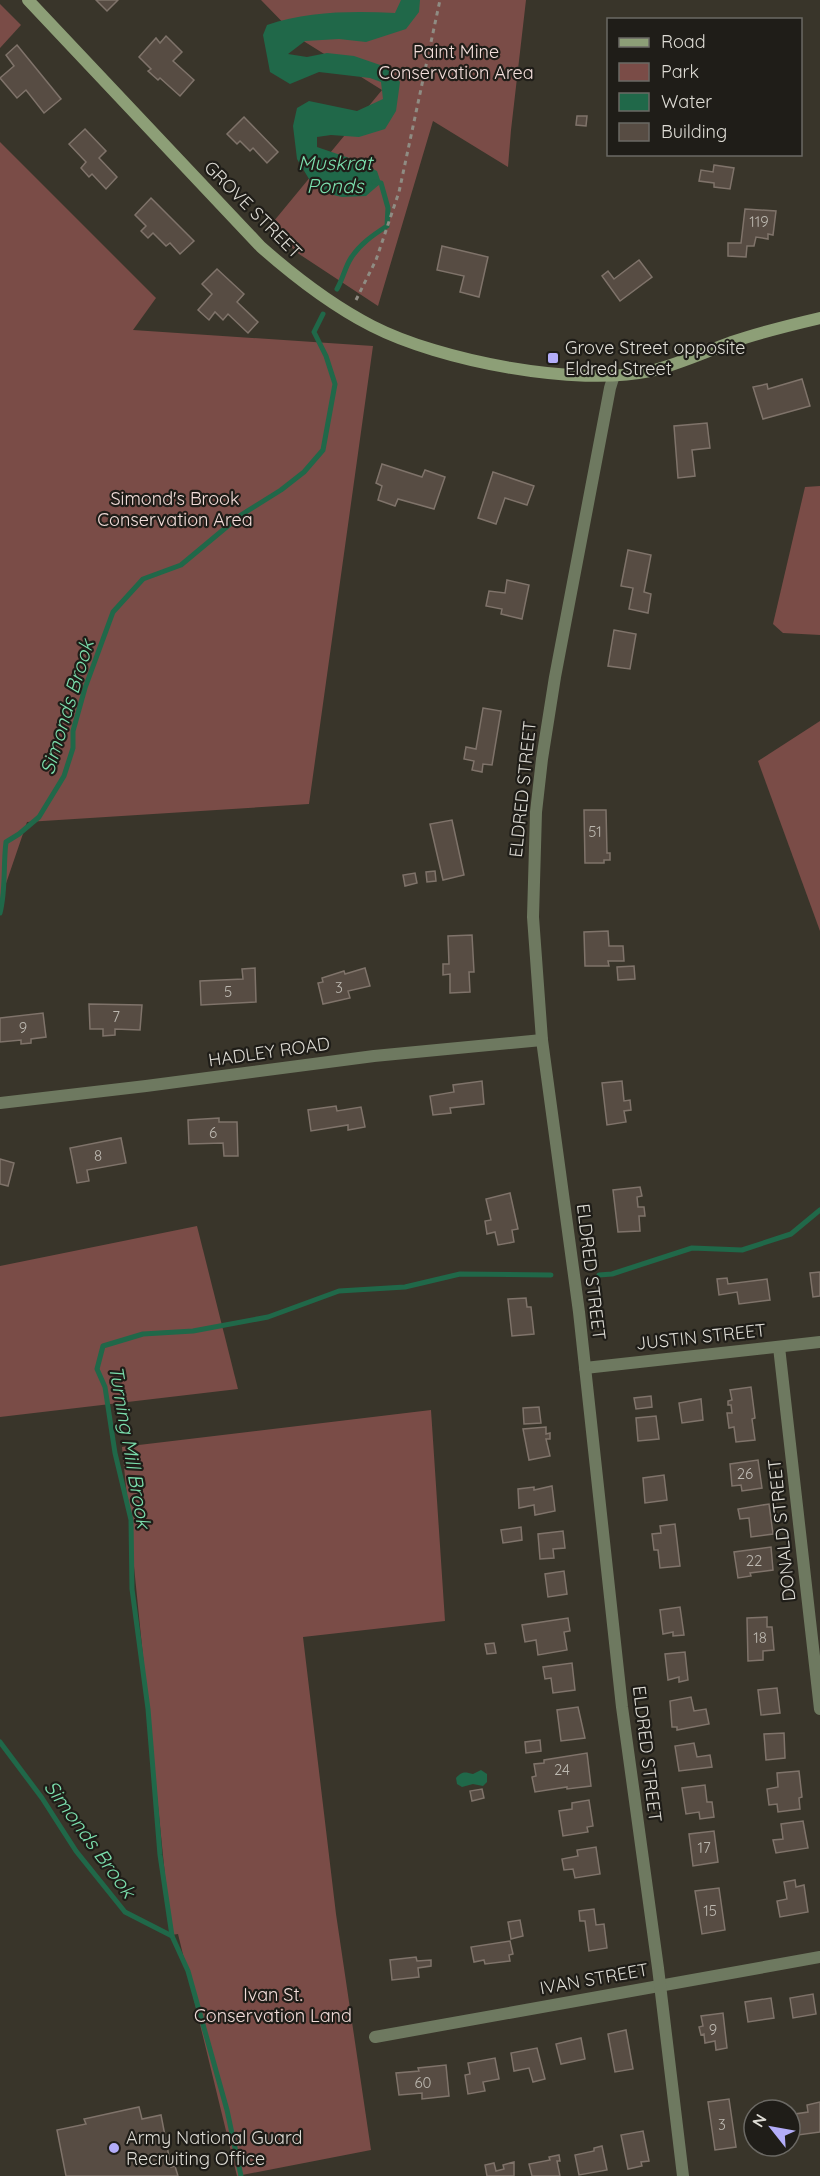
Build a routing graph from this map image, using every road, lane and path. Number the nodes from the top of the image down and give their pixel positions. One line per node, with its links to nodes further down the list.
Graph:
1 (28, 0): 3 (main road, GROVE STREET)
2 (440, 0): 3 (path)
3 (349, 313): 5 (main road, GROVE STREET)
4 (820, 318): 5 (main road, GROVE STREET)
5 (614, 375): 6 (street, ELDRED STREET)
6 (542, 1040): 7 (street, HADLEY ROAD); 10 (street, ELDRED STREET)
7 (0, 1103)
8 (820, 1342): 9 (street, JUSTIN STREET)
9 (779, 1347): 10 (street, JUSTIN STREET); 11 (street, DONALD STREET)
10 (585, 1368): 13 (street, ELDRED STREET)
11 (820, 1709)
12 (820, 1957): 13 (street, IVAN STREET)
13 (660, 1985): 14 (street, IVAN STREET); 15 (street, ELDRED STREET)
14 (375, 2037)
15 (683, 2176)

